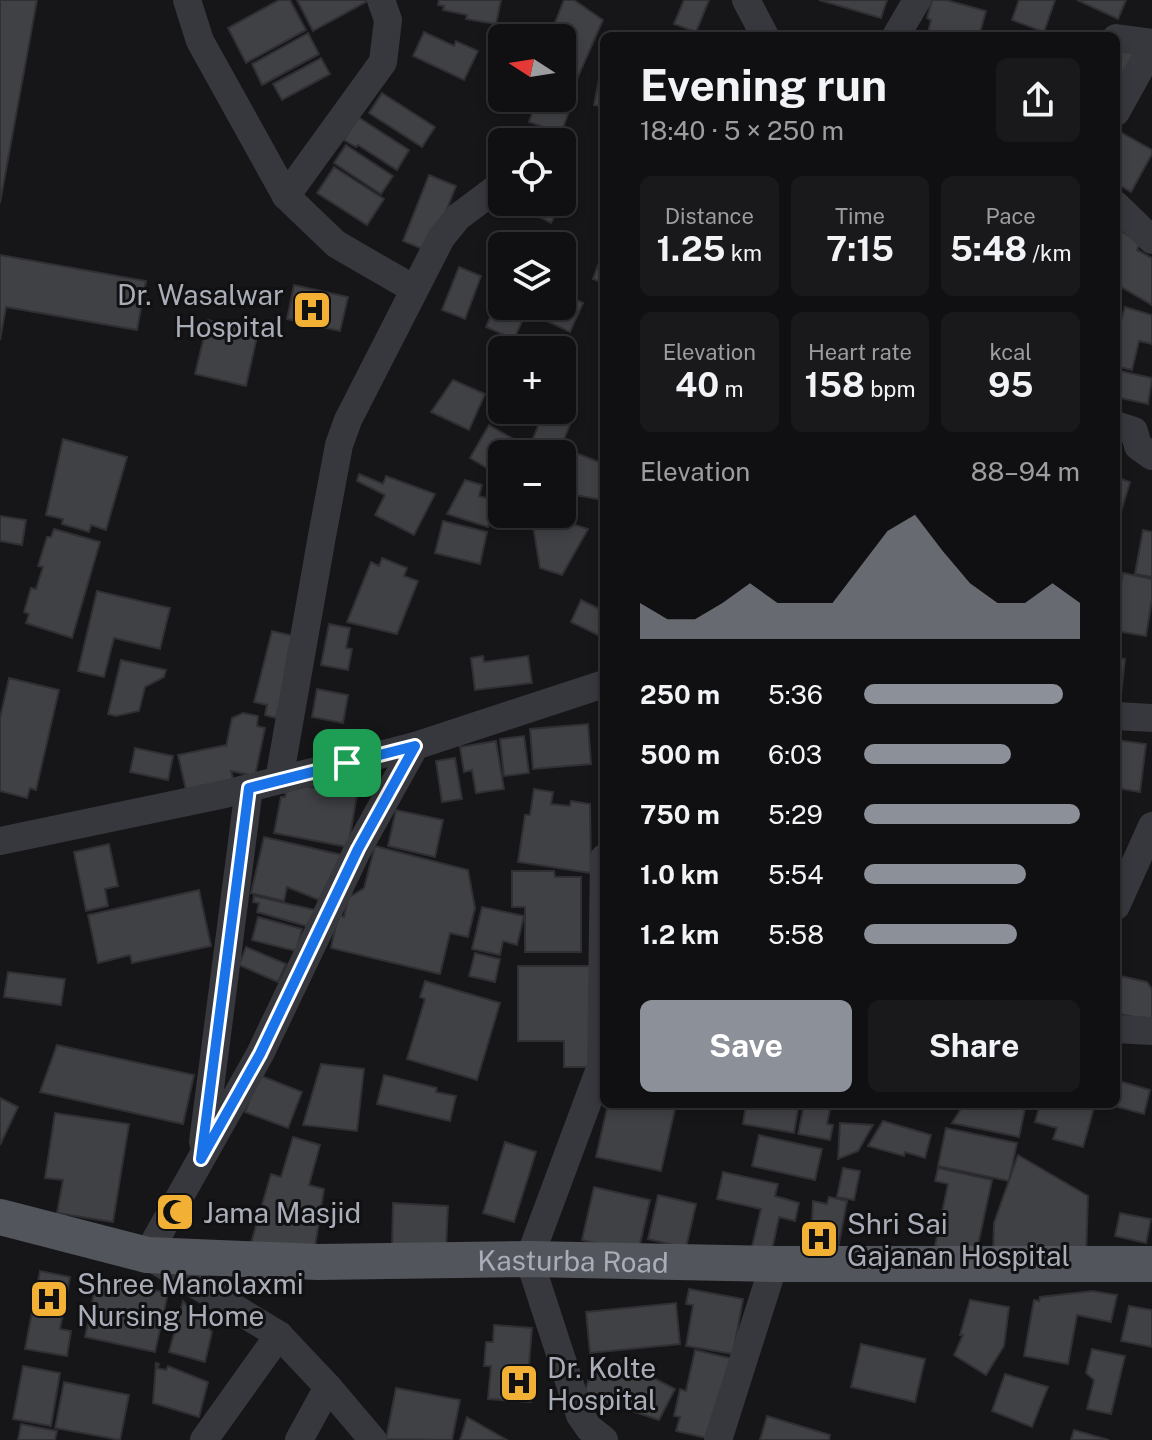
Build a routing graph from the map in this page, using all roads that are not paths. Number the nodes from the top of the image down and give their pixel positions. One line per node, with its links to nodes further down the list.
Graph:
1 (187, 0): 11 (street)
2 (381, 0): 11 (street)
3 (746, 0): 5 (street)
4 (917, 0): 6 (street)
5 (763, 32)
6 (898, 32)
7 (1120, 39): 8 (street)
8 (1152, 45): 9 (street)
9 (1120, 105)
10 (488, 195): 14 (street)
11 (286, 196): 14 (street)
12 (1120, 209): 13 (street)
13 (1152, 240)
14 (414, 289): 21 (street)
15 (1120, 426): 16 (street)
16 (1152, 456)
17 (600, 685): 20 (street)
18 (1120, 716): 19 (street)
19 (1152, 718)
20 (415, 746): 21 (street); 29 (street)
21 (279, 780): 22 (street)
22 (249, 788): 24 (street); 29 (street)
23 (1152, 826): 25 (street)
24 (0, 841)
25 (1120, 897)
26 (1120, 1029): 27 (street)
27 (1152, 1031)
28 (600, 1069): 32 (street)
29 (201, 1159): 31 (street)
30 (0, 1217): 31 (main road, Kasturba Road)
31 (147, 1255): 32 (main road, Kasturba Road); 35 (street)
32 (529, 1259): 33 (main road, Kasturba Road); 40 (street)
33 (774, 1264): 34 (main road, Kasturba Road); 41 (street)
34 (1152, 1264)
35 (279, 1335): 36 (street); 37 (street)
36 (328, 1387): 38 (street); 39 (street)
37 (204, 1440)
38 (299, 1440)
39 (373, 1440)
40 (604, 1440)
41 (718, 1440)

